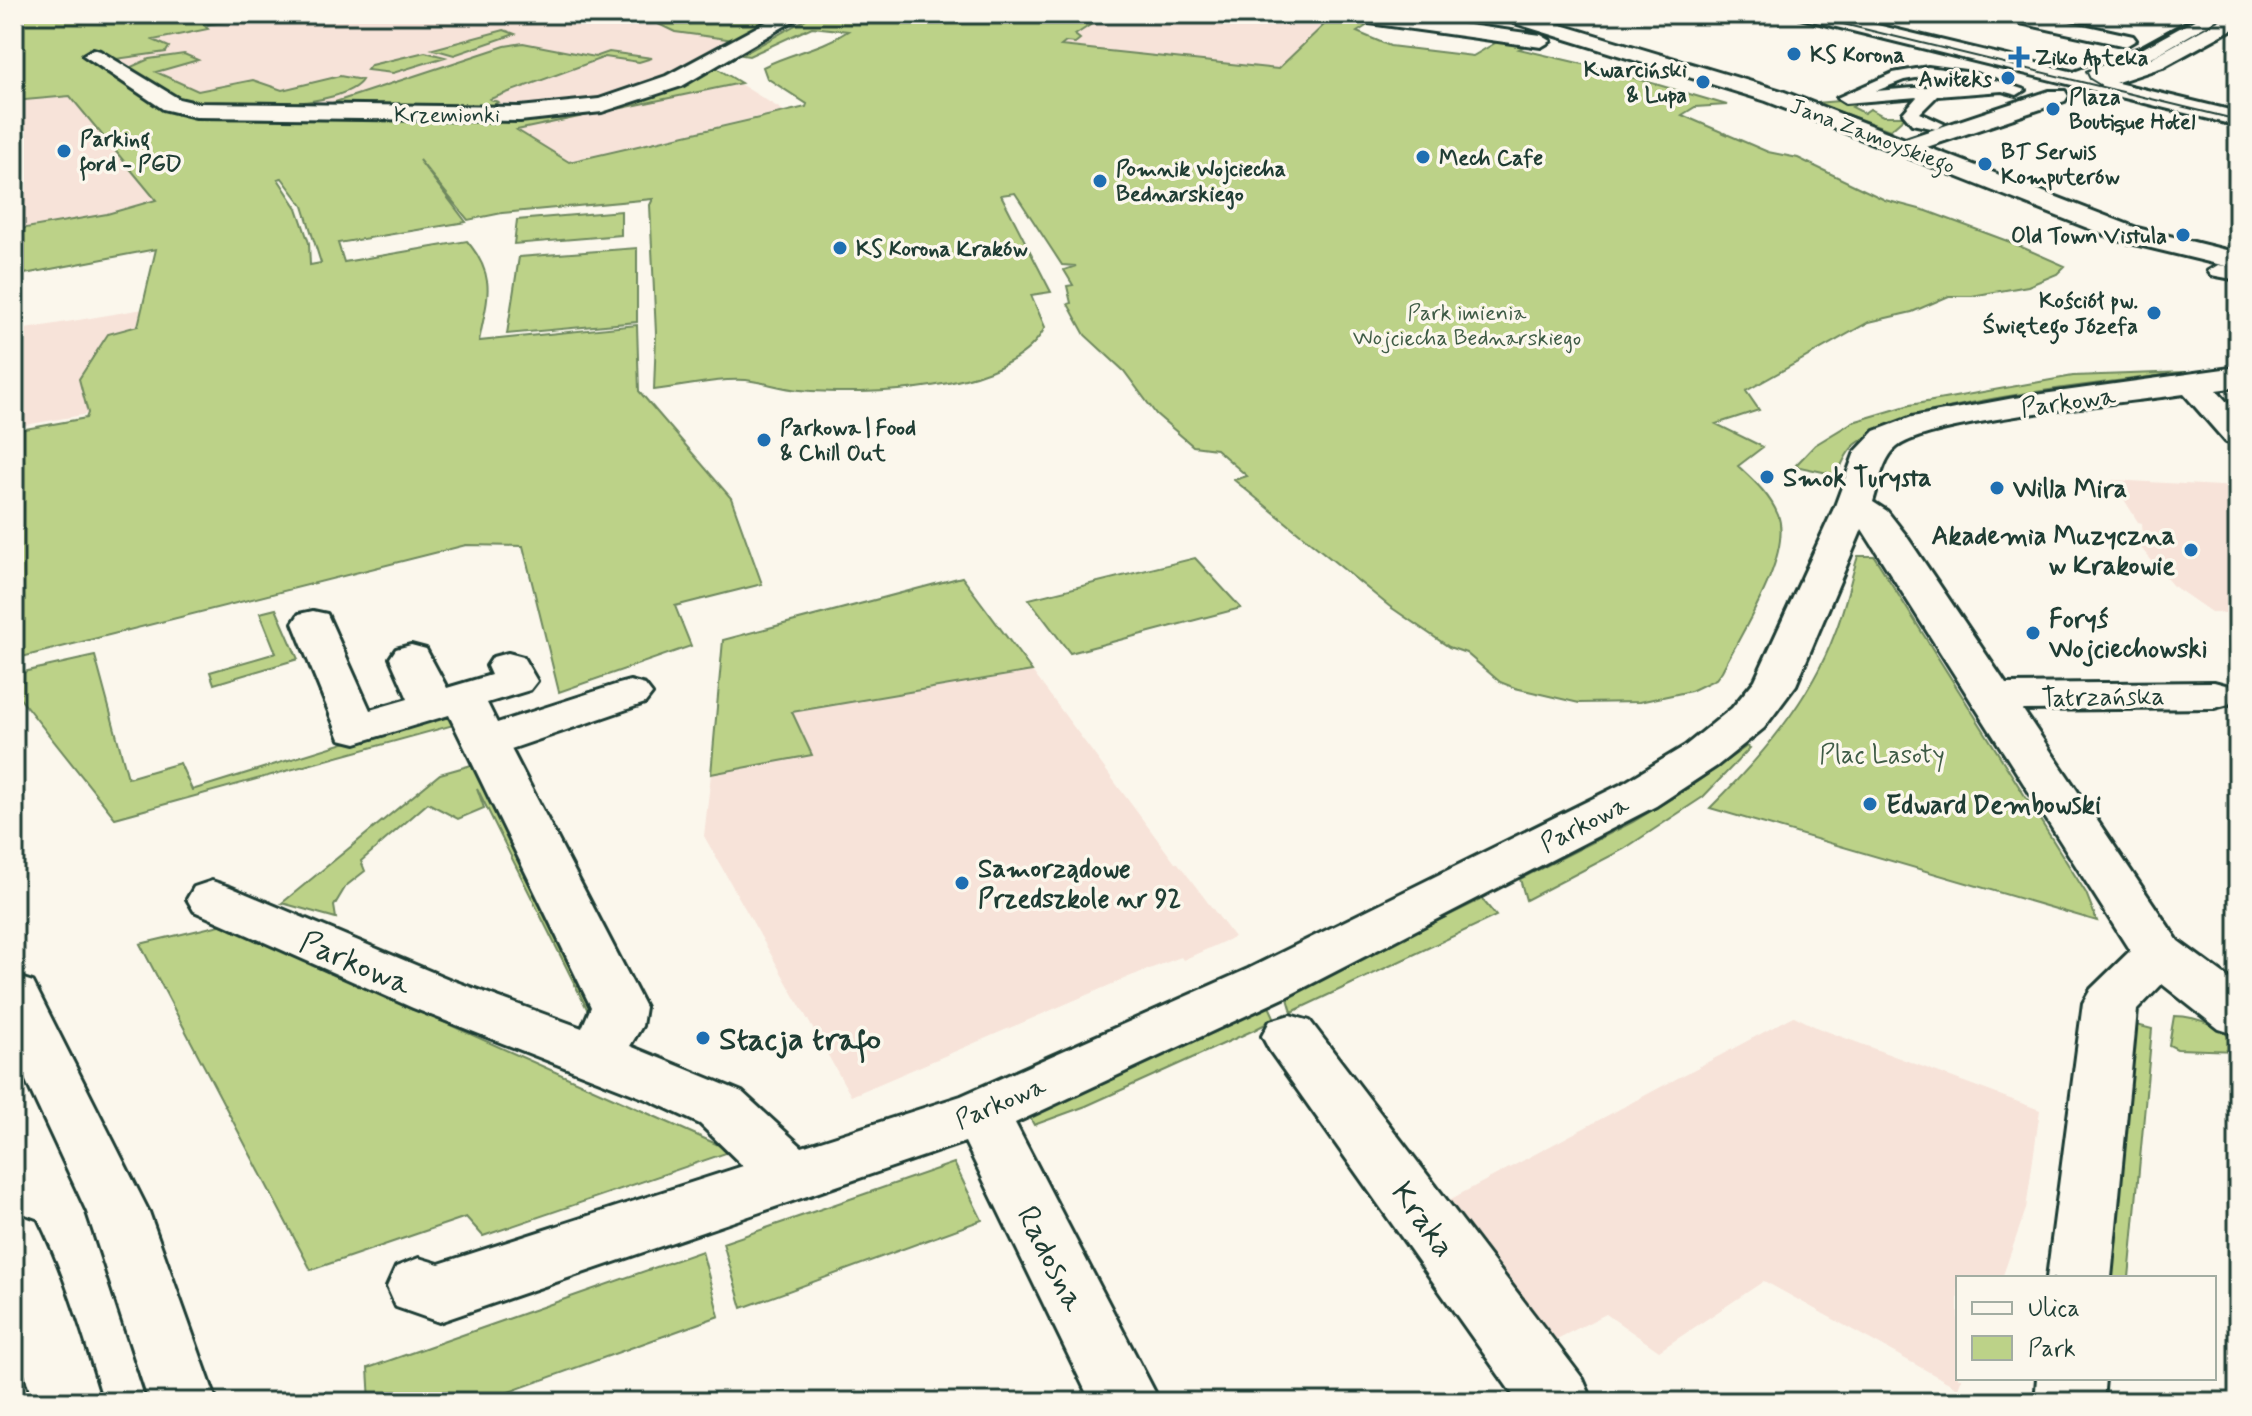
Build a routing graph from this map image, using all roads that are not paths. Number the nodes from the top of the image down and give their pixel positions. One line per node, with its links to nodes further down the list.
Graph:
1 (795, 14): 13 (street, Krzemionki)
2 (1348, 14): 11 (street)
3 (1505, 14): 10 (street, Jana Zamoyskiego)
4 (1573, 14): 10 (street)
5 (1807, 14): 15 (street)
6 (2006, 14): 12 (street)
7 (2185, 14): 12 (street)
8 (2216, 14): 16 (street)
9 (2238, 18): 16 (street)
10 (1535, 23): 11 (street, Jana Zamoyskiego)
11 (1583, 37): 21 (street, Jana Zamoyskiego)
12 (2126, 40): 15 (street)
13 (93, 55)
14 (1951, 72): 17 (street); 17 (street); 17 (street)
15 (2047, 72): 16 (street)
16 (2084, 81): 19 (street)
17 (1933, 90): 20 (street)
18 (2057, 96): 21 (street)
19 (2238, 119)
20 (1936, 124)
21 (1903, 147): 22 (street, Jana Zamoyskiego)
22 (2231, 269)
23 (2238, 377): 24 (street, Parkowa)
24 (2192, 383): 25 (street); 26 (street, Parkowa)
25 (2238, 435)
26 (1853, 506): 32 (street); 40 (street, Parkowa)
27 (313, 623): 33 (street)
28 (411, 658): 33 (street)
29 (508, 666): 33 (street)
30 (630, 694): 33 (street)
31 (2214, 695): 32 (street, Tatrzańska)
32 (1992, 697): 35 (street)
33 (461, 714): 39 (street)
34 (212, 899): 39 (street, Parkowa)
35 (2159, 954): 37 (street); 43 (street)
36 (14, 996): 47 (street)
37 (2238, 1014)
38 (1290, 1036): 49 (street, Kraka)
39 (593, 1056): 41 (street, Parkowa)
40 (980, 1113): 41 (street, Parkowa); 48 (street, Radosna)
41 (794, 1177): 44 (street, Parkowa)
42 (14, 1240): 46 (street)
43 (2079, 1276)
44 (419, 1287)
45 (2071, 1380): 50 (street)
46 (67, 1402)
47 (183, 1402)
48 (1126, 1402)
49 (1559, 1402)
50 (2069, 1402)

